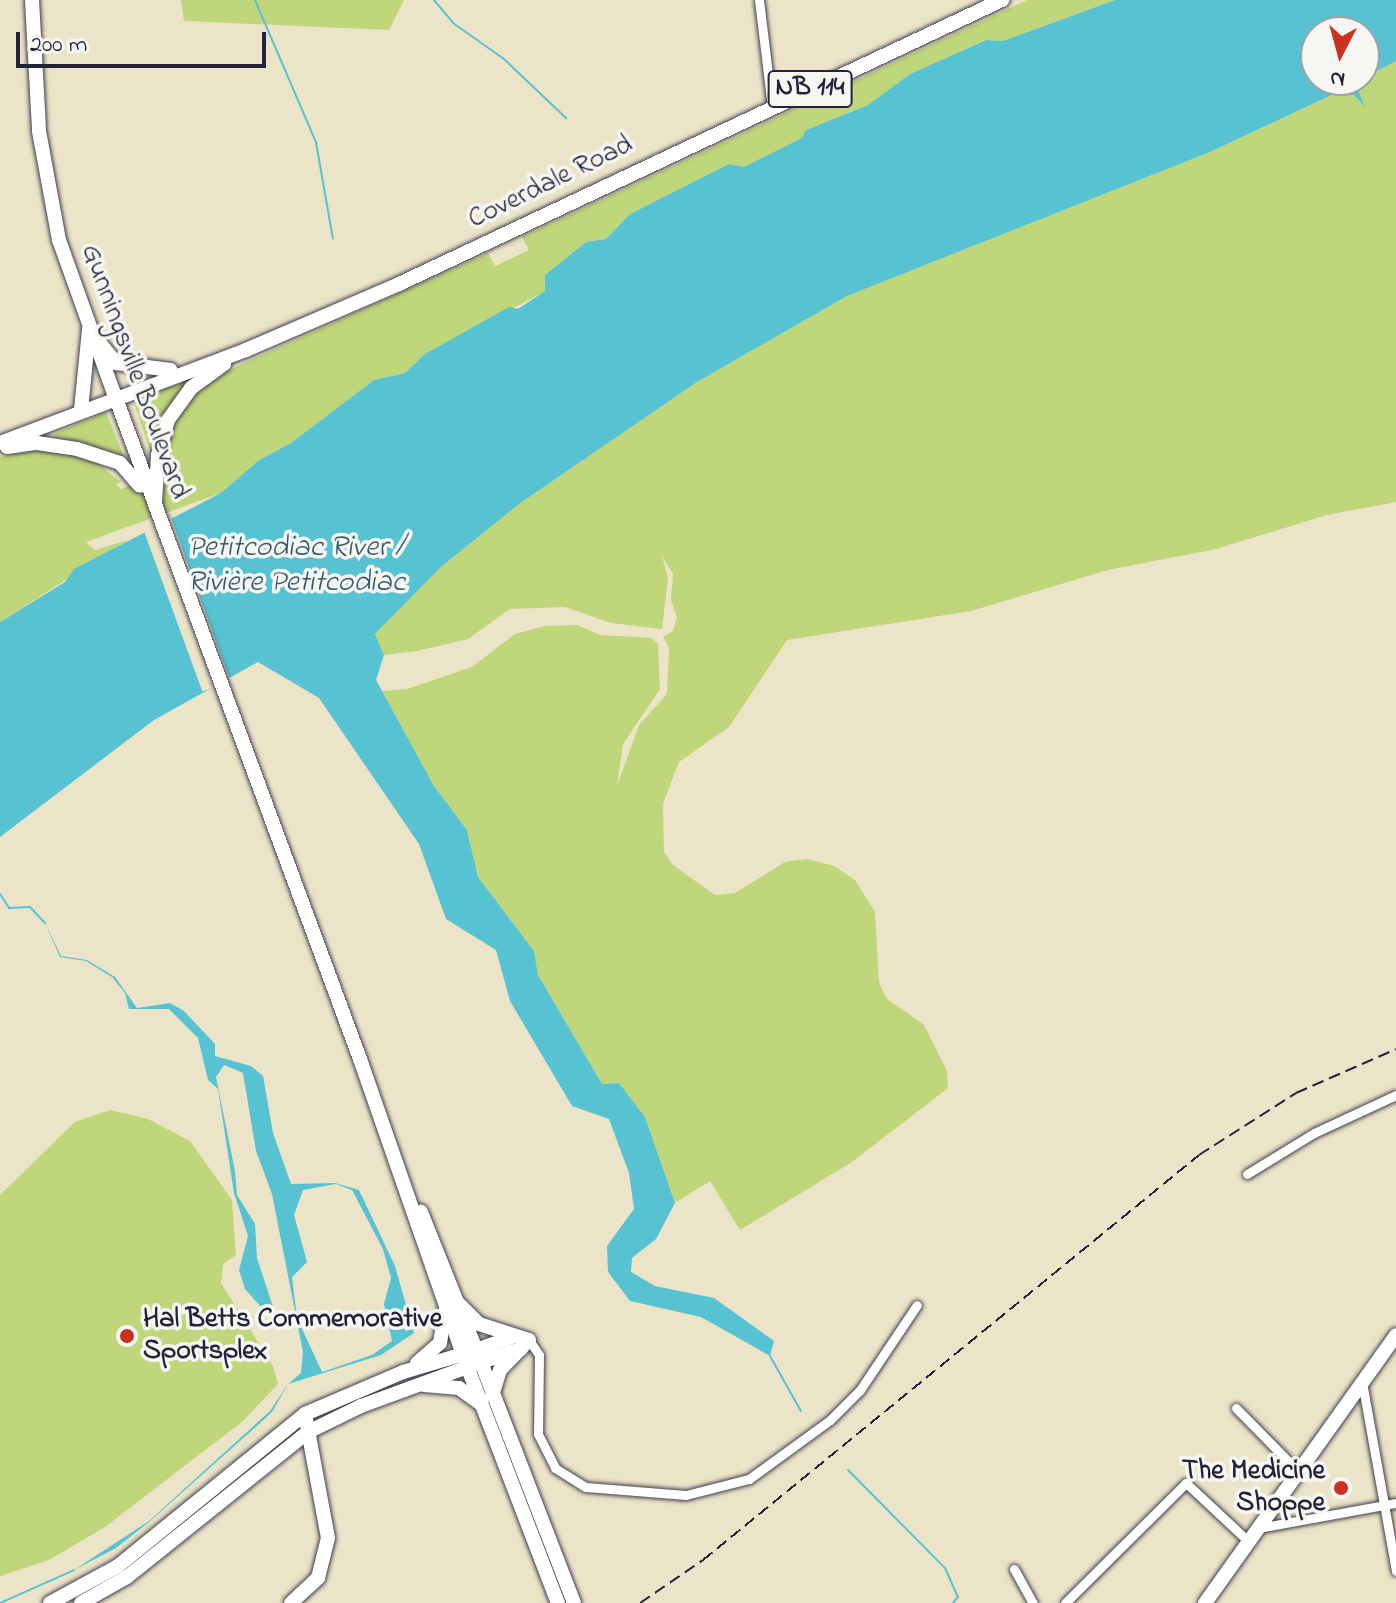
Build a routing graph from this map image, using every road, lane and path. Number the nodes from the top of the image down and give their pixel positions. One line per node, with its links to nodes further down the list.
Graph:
1 (32, 0): 5 (main road, Gunningsville Boulevard)
2 (759, 0): 4 (street)
3 (1002, 0): 4 (main road, Coverdale Road / NB 114)
4 (772, 107): 6 (main road, Coverdale Road / NB 114)
5 (89, 330): 7 (main road); 8 (main road, Gunningsville Boulevard); 9 (main road)
6 (246, 350): 7 (main road, Coverdale Road / NB 114); 11 (main road)
7 (191, 369): 8 (main road, Coverdale Road / NB 114)
8 (115, 396): 9 (main road, NB 114); 11 (main road, Gunningsville Boulevard)
9 (81, 410): 10 (main road, NB 114)
10 (0, 446): 11 (main road)
11 (144, 473): 15 (main road, Gunningsville Boulevard)
12 (1396, 1095): 13 (street)
13 (1247, 1174)
14 (917, 1305): 17 (street)
15 (452, 1306): 17 (main road); 18 (main road, Gunningsville Boulevard); 19 (main road)
16 (1396, 1335): 20 (main road)
17 (522, 1342): 18 (main road); 22 (main road)
18 (473, 1363): 19 (main road); 21 (main road); 22 (main road, Gunningsville Boulevard)
19 (403, 1372): 24 (main road)
20 (1361, 1381): 26 (main road); 28 (street)
21 (415, 1386): 22 (main road); 25 (main road)
22 (486, 1400): 36 (main road); 37 (main road)
23 (1236, 1408): 26 (street)
24 (305, 1414): 25 (main road); 33 (main road)
25 (308, 1432): 34 (main road); 35 (main road)
26 (1298, 1471): 29 (main road)
27 (1396, 1503): 28 (street)
28 (1385, 1505): 29 (street); 32 (street)
29 (1258, 1528): 30 (main road)
30 (1248, 1541): 39 (street); 40 (main road)
31 (1014, 1569): 38 (street)
32 (1396, 1571)
33 (50, 1603)
34 (81, 1603)
35 (291, 1603)
36 (558, 1603)
37 (574, 1603)
38 (1033, 1603)
39 (1065, 1603)
40 (1205, 1603)

